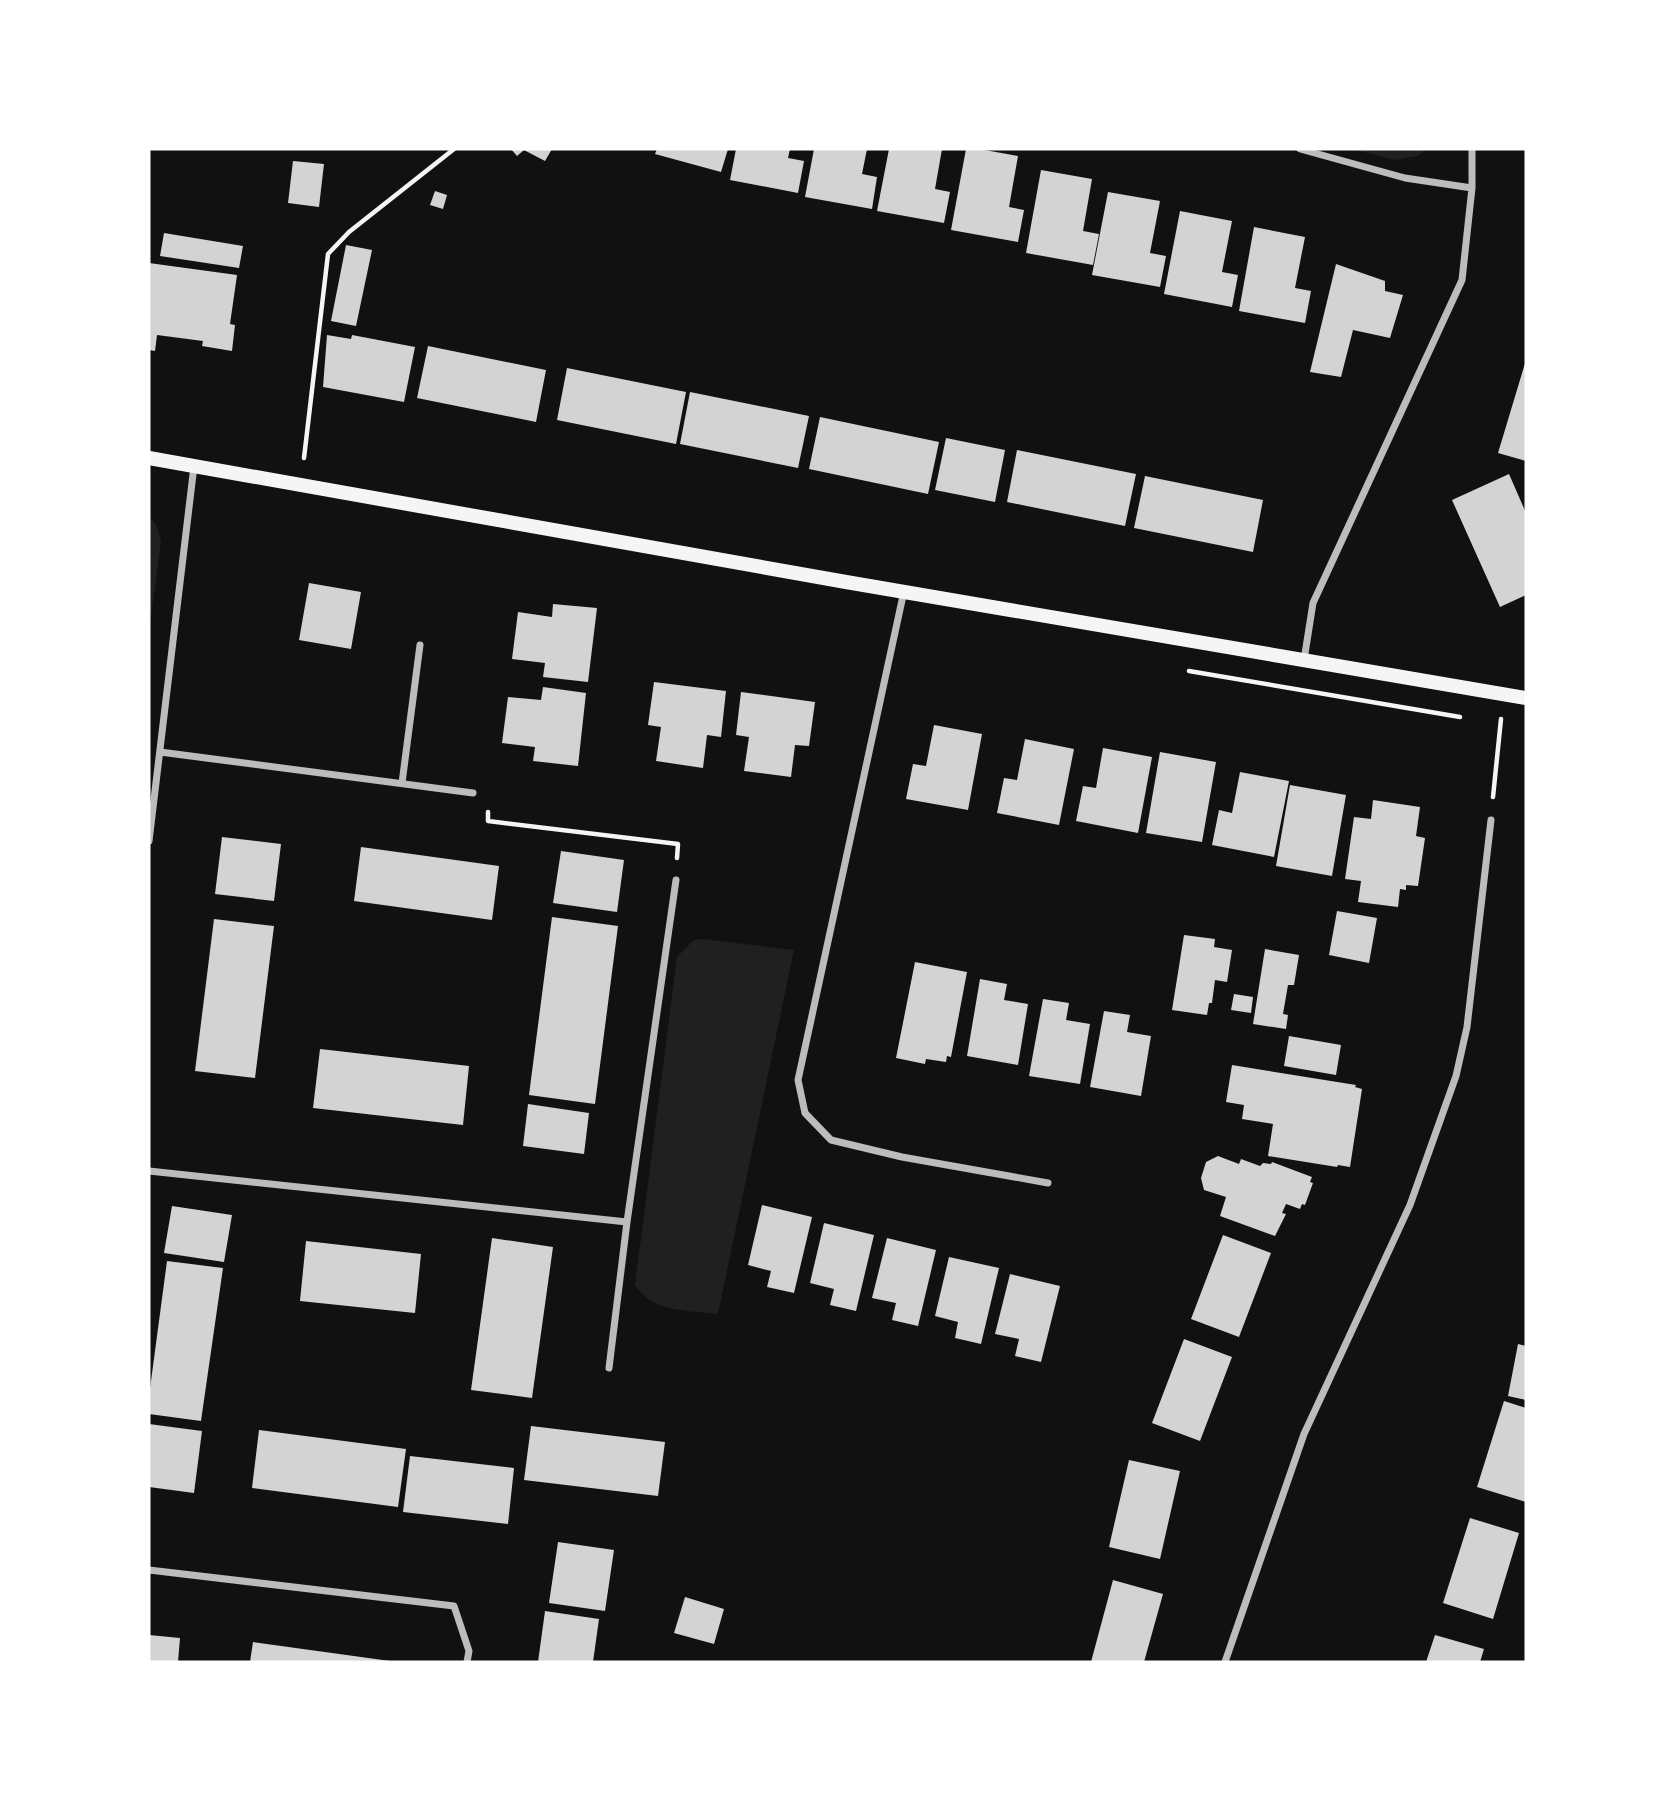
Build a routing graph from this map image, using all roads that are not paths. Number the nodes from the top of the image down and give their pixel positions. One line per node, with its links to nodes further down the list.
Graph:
1 (1300, 149): 3 (street)
2 (1472, 149): 3 (street)
3 (1472, 188): 8 (street)
4 (149, 458): 5 (main road)
5 (194, 465): 6 (main road); 10 (street)
6 (904, 591): 8 (main road); 17 (street)
7 (420, 645): 11 (street)
8 (1304, 661): 9 (main road)
9 (1526, 698)
10 (160, 752): 11 (street); 14 (street)
11 (402, 783): 12 (street)
12 (473, 793)
13 (1491, 820): 22 (street)
14 (149, 841)
15 (676, 880): 18 (street)
16 (149, 1171): 18 (street)
17 (1048, 1183)
18 (627, 1222): 19 (street)
19 (609, 1368)
20 (149, 1570): 21 (street)
21 (467, 1662)
22 (1225, 1662)

